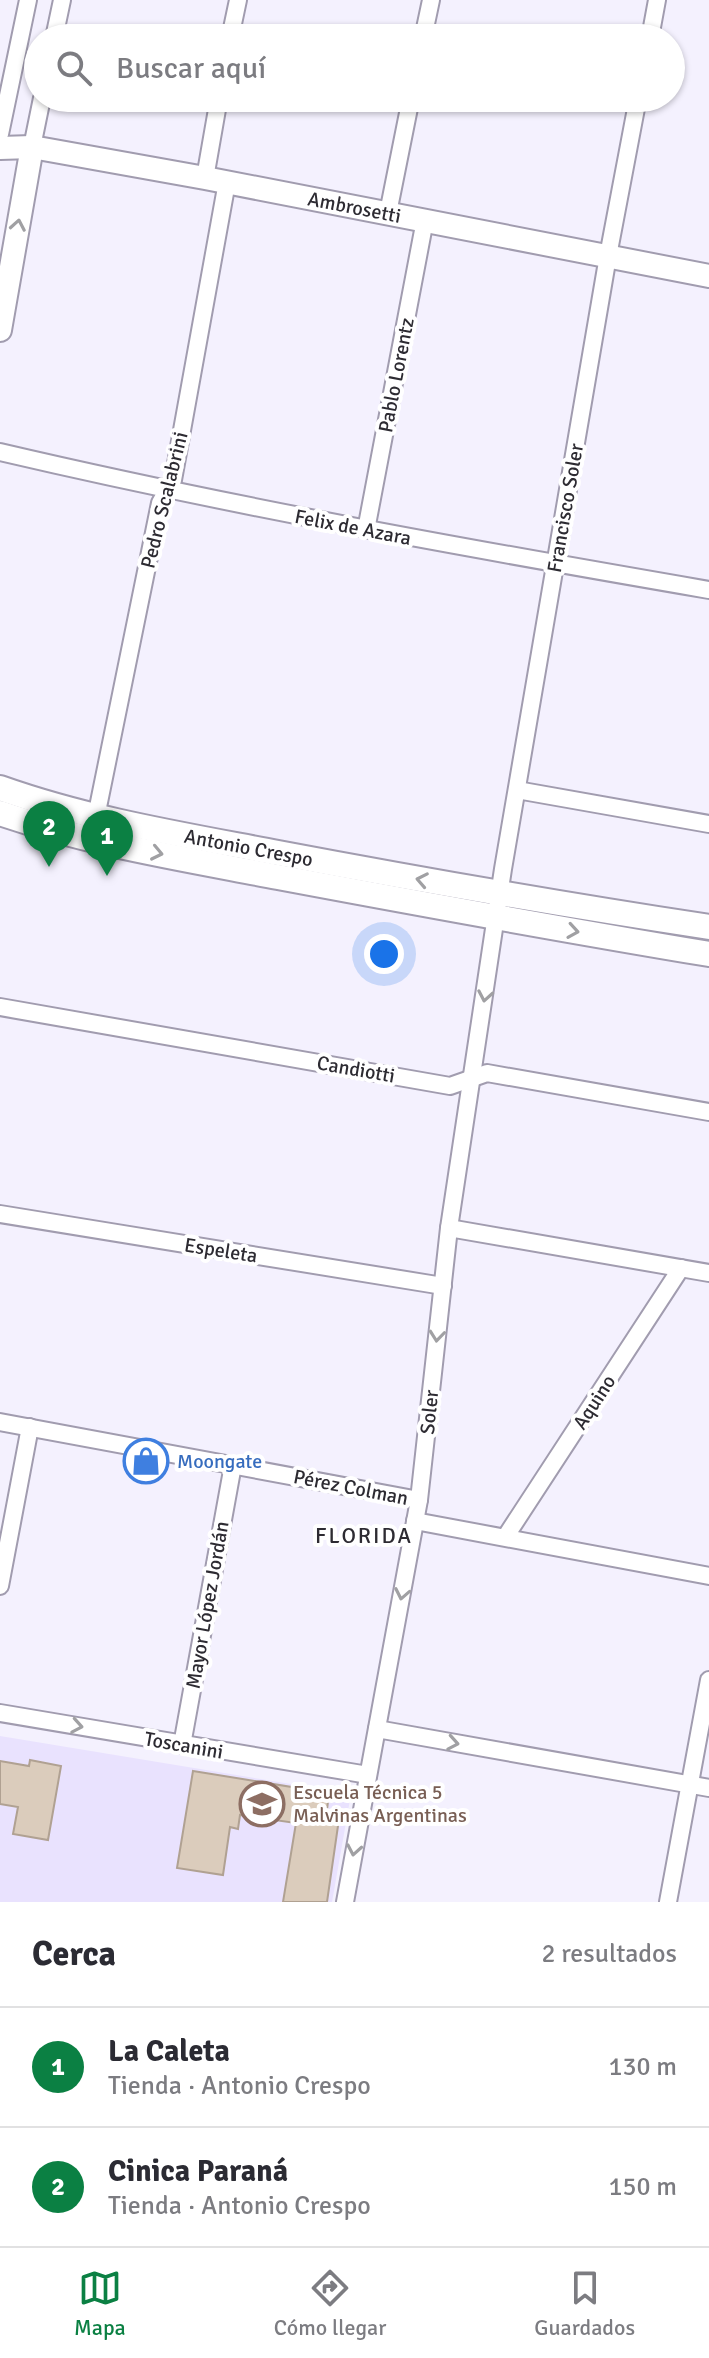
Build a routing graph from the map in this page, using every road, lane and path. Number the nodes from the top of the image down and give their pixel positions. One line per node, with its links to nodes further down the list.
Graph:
1 (28, 0): 14 (street)
2 (62, 0): 6 (street)
3 (238, 0): 7 (street)
4 (431, 0): 8 (street)
5 (657, 0): 9 (street)
6 (57, 24)
7 (233, 24)
8 (426, 24)
9 (653, 24)
10 (39, 112): 15 (street)
11 (218, 112): 17 (street, Pedro Scalabrini)
12 (408, 112): 18 (street)
13 (635, 112): 20 (street, Francisco Soler)
14 (0, 134)
15 (32, 147): 16 (street, Ambrosetti); 17 (street, Ambrosetti); 22 (street, one-way to 15)
16 (0, 148)
17 (216, 180): 18 (street, Ambrosetti); 24 (street, Pedro Scalabrini)
18 (388, 213): 19 (street, Ambrosetti)
19 (425, 220): 20 (street, Ambrosetti); 25 (street, Pablo Lorentz)
20 (608, 256): 21 (street, Ambrosetti); 26 (street, Francisco Soler)
21 (709, 276)
22 (0, 330)
23 (0, 452): 24 (street, Felix de Azara)
24 (167, 491): 25 (street, Felix de Azara); 31 (street, Pedro Scalabrini)
25 (366, 530): 26 (street, Felix de Azara)
26 (555, 563): 27 (street, Felix de Azara); 29 (street, Francisco Soler)
27 (709, 590)
28 (0, 788): 31 (main road, Antonio Crespo)
29 (517, 790): 32 (street); 33 (street, Francisco Soler)
30 (0, 813): 33 (main road, Antonio Crespo, one-way to 33)
31 (96, 817): 33 (main road, Antonio Crespo, one-way to 31)
32 (704, 823)
33 (497, 907): 34 (main road); 35 (main road, one-way to 35); 37 (street, Soler, one-way to 37)
34 (709, 927)
35 (709, 954)
36 (0, 1007): 37 (street, Candiotti)
37 (471, 1078): 38 (street, Candiotti); 40 (street, Soler)
38 (709, 1112)
39 (0, 1214): 43 (street, Espeleta)
40 (449, 1228): 41 (street); 43 (street, Soler)
41 (681, 1268): 42 (street); 49 (street, Aquino)
42 (709, 1273)
43 (443, 1286): 47 (street, Soler, one-way to 47)
44 (0, 1422): 45 (street, Pérez Colman)
45 (30, 1427): 46 (street, Pérez Colman); 51 (street)
46 (233, 1465): 47 (street, Pérez Colman); 55 (street, Mayor López Jordán)
47 (419, 1500): 48 (street, Soler)
48 (415, 1521): 49 (street, Pérez Colman); 54 (street, Soler, one-way to 54)
49 (506, 1536): 50 (street, Pérez Colman)
50 (709, 1576)
51 (0, 1586)
52 (709, 1680): 57 (street)
53 (0, 1713): 55 (street, Toscanini, one-way to 55)
54 (377, 1729): 56 (street, Soler); 57 (street, one-way to 57)
55 (182, 1745): 56 (street, Toscanini)
56 (368, 1775): 59 (street, Soler, one-way to 59)
57 (690, 1785): 58 (street); 60 (street)
58 (709, 1788)
59 (345, 1902)
60 (668, 1902)

